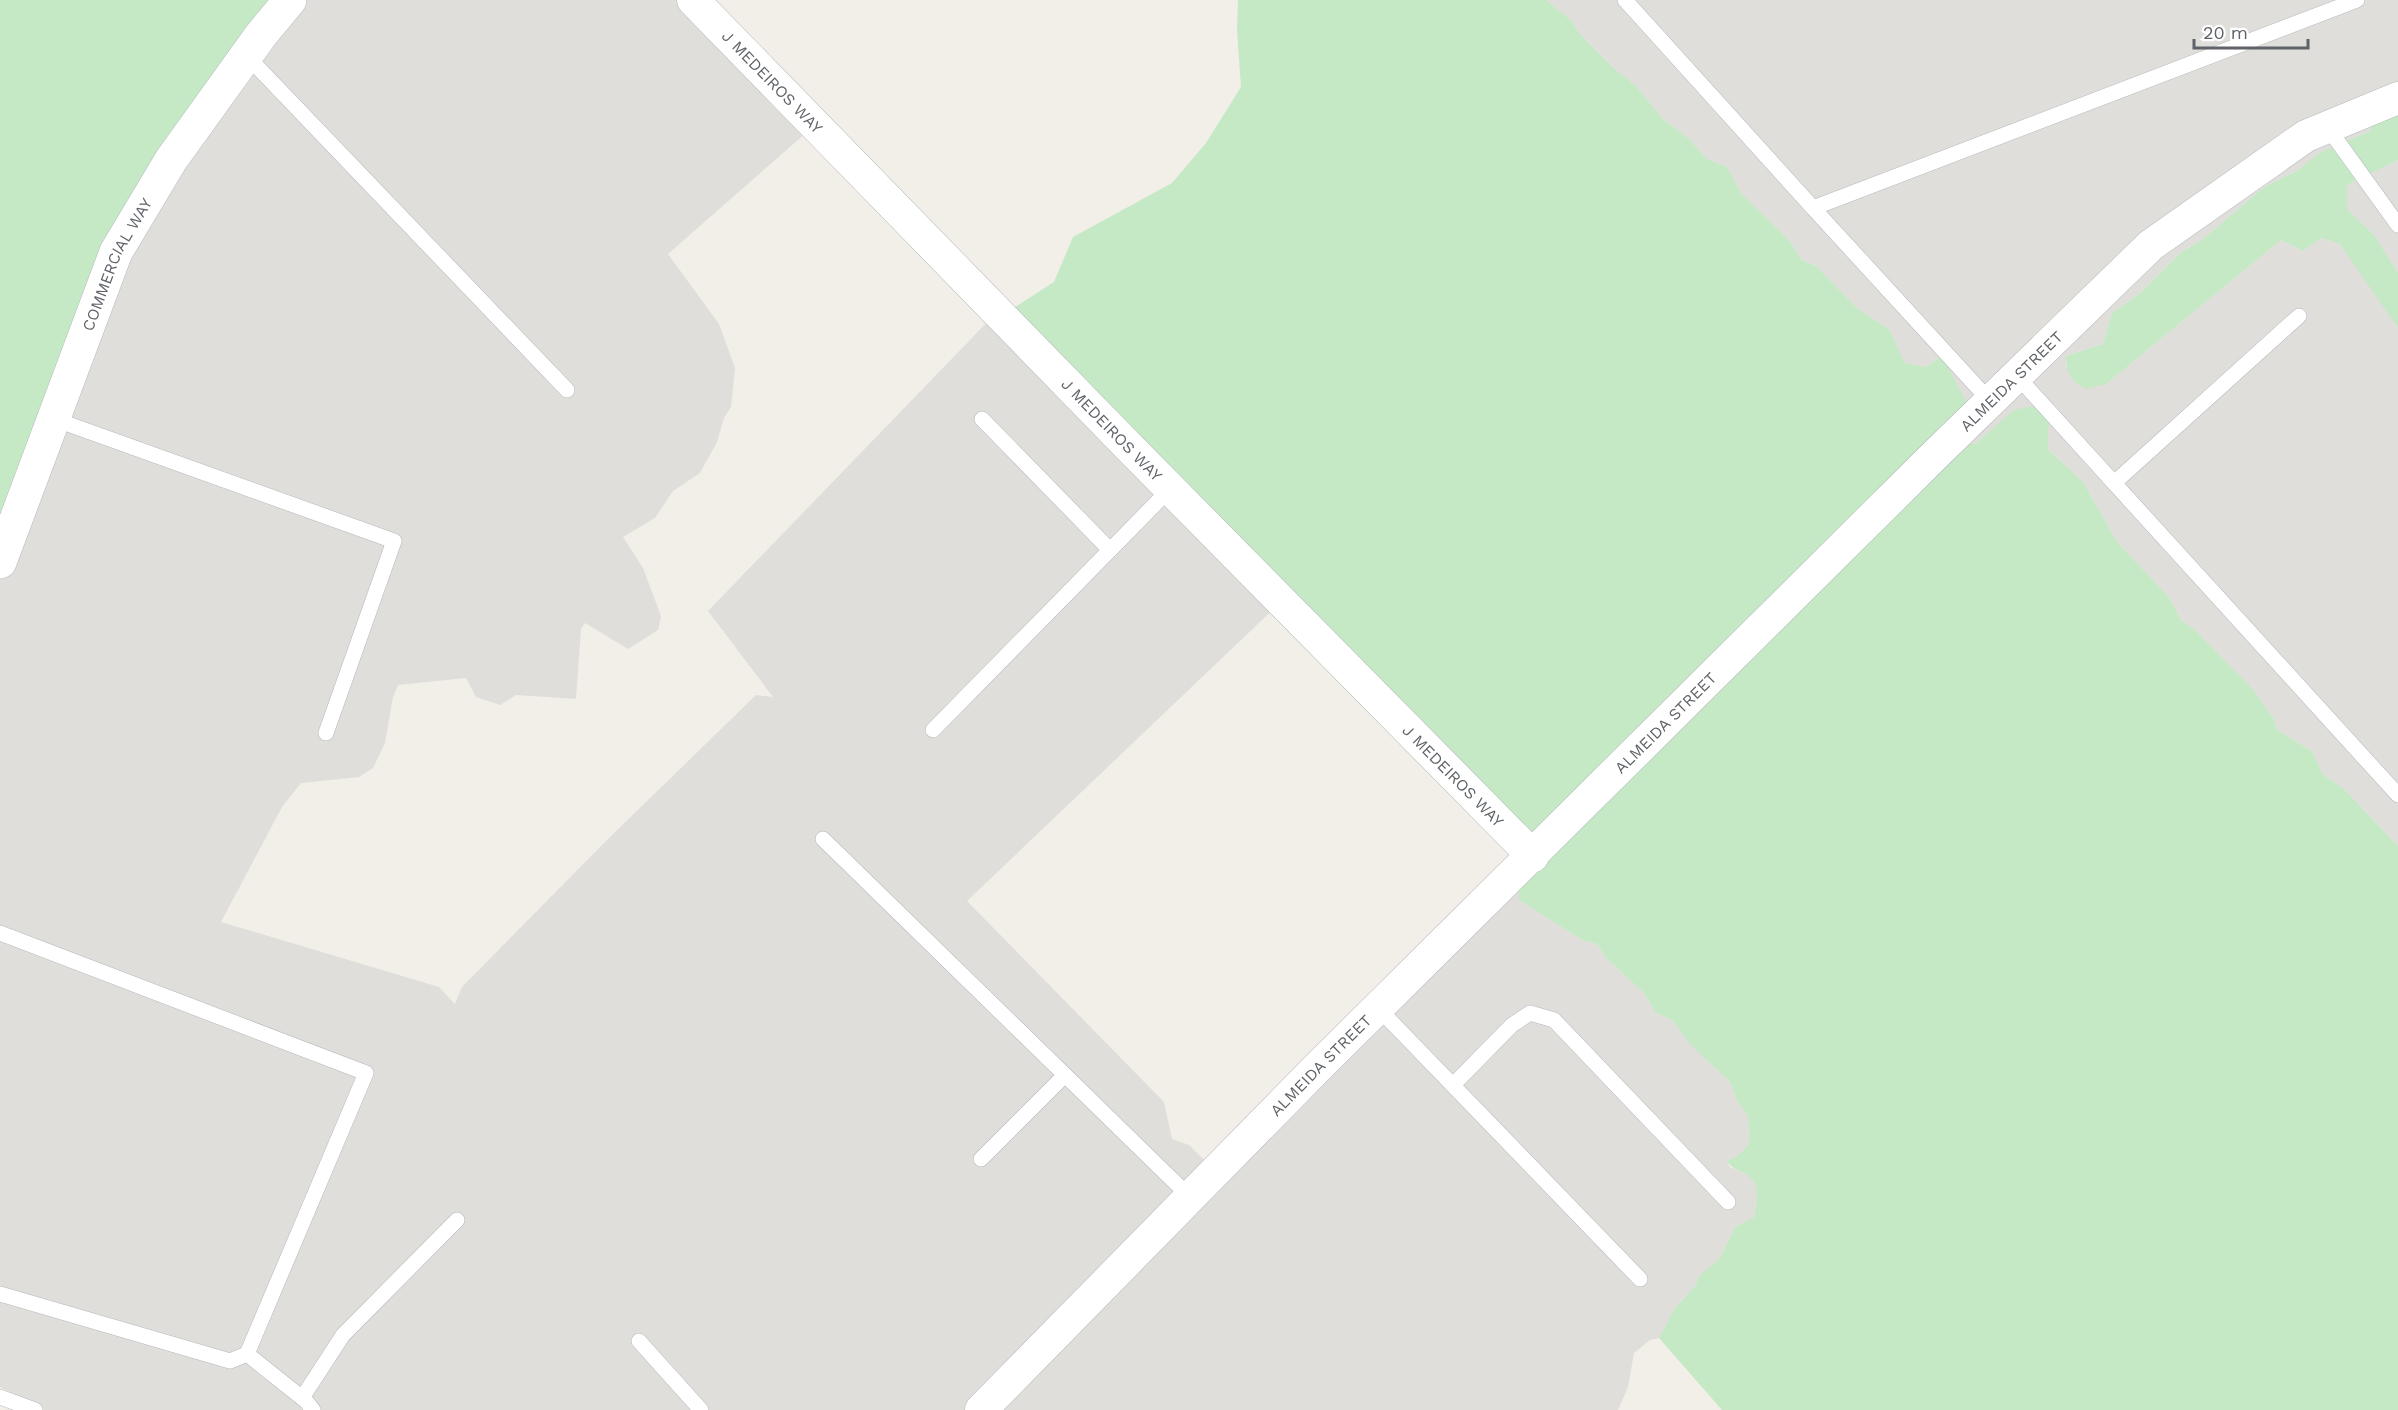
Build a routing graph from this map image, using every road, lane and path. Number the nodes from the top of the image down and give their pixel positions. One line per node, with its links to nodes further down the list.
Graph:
1 (290, 0): 5 (street, COMMERCIAL WAY)
2 (693, 0): 17 (street, J MEDEIROS WAY)
3 (1625, 0): 8 (lane)
4 (2357, 0): 8 (lane)
5 (246, 55): 12 (lane); 14 (street, COMMERCIAL WAY)
6 (2398, 98): 7 (street, ALMEIDA STREET)
7 (2328, 128): 9 (lane); 11 (street, ALMEIDA STREET)
8 (1813, 208): 13 (lane)
9 (2398, 225)
10 (2299, 316): 16 (lane)
11 (2017, 376): 13 (street, ALMEIDA STREET); 16 (lane)
12 (567, 390)
13 (1990, 401): 24 (street, ALMEIDA STREET)
14 (54, 419): 19 (street, COMMERCIAL WAY); 21 (lane)
15 (982, 419): 18 (lane)
16 (2114, 483): 22 (lane)
17 (1170, 489): 18 (lane); 24 (street, J MEDEIROS WAY)
18 (1110, 550): 20 (lane)
19 (0, 562)
20 (933, 730)
21 (326, 733)
22 (2398, 795)
23 (823, 838): 27 (lane)
24 (1533, 856): 26 (street, ALMEIDA STREET)
25 (0, 933): 36 (lane)
26 (1378, 1008): 28 (lane); 30 (street, ALMEIDA STREET)
27 (1065, 1075): 29 (lane); 30 (lane)
28 (1453, 1085): 31 (lane); 33 (lane)
29 (981, 1159)
30 (1190, 1197): 41 (street, ALMEIDA STREET)
31 (1728, 1202)
32 (457, 1220): 38 (lane)
33 (1640, 1279)
34 (0, 1294): 36 (lane)
35 (639, 1341): 40 (lane)
36 (247, 1354): 38 (lane)
37 (6, 1403): 39 (lane)
38 (307, 1404)
39 (35, 1410)
40 (701, 1410)
41 (981, 1410)

